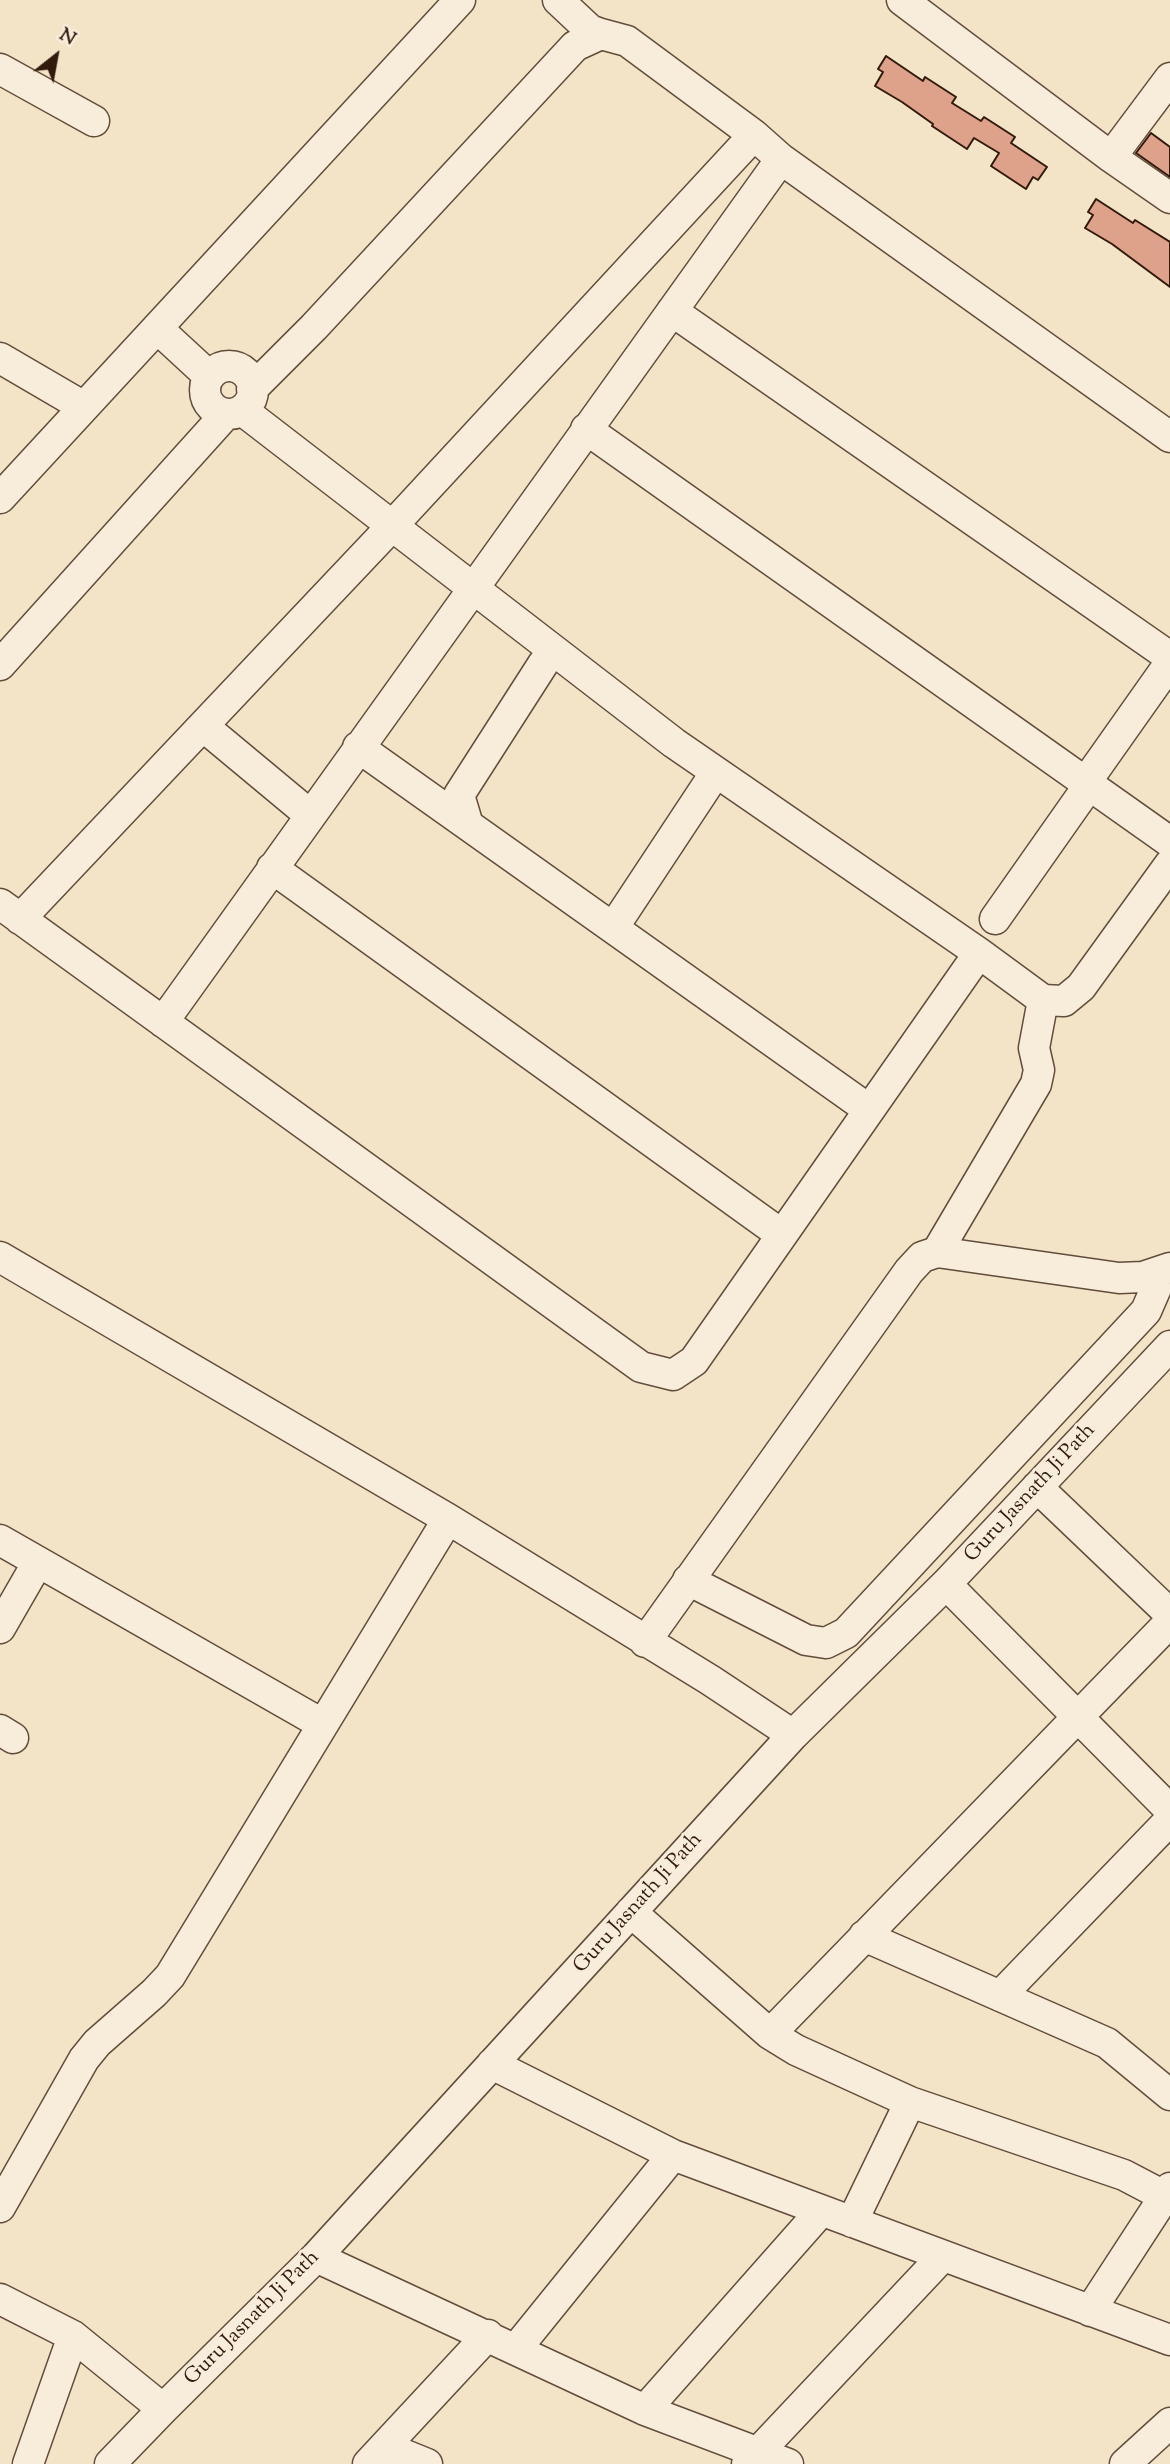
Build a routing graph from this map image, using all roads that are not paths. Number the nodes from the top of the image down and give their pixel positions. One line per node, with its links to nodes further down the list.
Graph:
1 (460, 0): 13 (street)
2 (558, 0): 4 (street)
3 (902, 0): 9 (street)
4 (601, 34): 8 (street); 16 (street)
5 (0, 69): 7 (street)
6 (1170, 78): 9 (street)
7 (94, 121)
8 (754, 135): 10 (street); 21 (street)
9 (1111, 157): 11 (street)
10 (781, 159): 12 (street); 19 (street)
11 (1170, 198)
12 (671, 311): 18 (street); 23 (street)
13 (157, 328): 15 (street); 17 (street)
14 (0, 358): 17 (street)
15 (209, 376): 16 (street); 16 (street)
16 (240, 404): 21 (street); 26 (street)
17 (84, 407): 20 (street)
18 (586, 429): 22 (street); 30 (street)
19 (1170, 437)
20 (0, 498)
21 (392, 526): 22 (street); 27 (street)
22 (471, 588): 28 (street); 29 (street)
23 (1170, 657)
24 (1170, 663): 30 (street)
25 (543, 664): 32 (street)
26 (0, 665)
27 (203, 726): 31 (street); 36 (street)
28 (358, 747): 31 (street); 32 (street)
29 (716, 772): 38 (street); 39 (street)
30 (1087, 783): 33 (street); 37 (street)
31 (310, 815): 35 (street)
32 (468, 825): 38 (street)
33 (1170, 842)
34 (1170, 864): 40 (street)
35 (272, 868): 41 (street); 43 (street)
36 (10, 911): 41 (street)
37 (995, 919)
38 (613, 928): 42 (street)
39 (978, 953): 40 (street); 42 (street)
40 (1043, 1000): 44 (street)
41 (163, 1021): 43 (street)
42 (868, 1109): 43 (street)
43 (782, 1235)
44 (937, 1252): 46 (street); 52 (street)
45 (0, 1257): 49 (street)
46 (1166, 1270): 52 (street)
47 (1170, 1346): 48 (street, Guru Jasnath Ji Path)
48 (1037, 1487): 53 (street, Guru Jasnath Ji Path); 54 (street)
49 (448, 1519): 57 (street); 59 (street)
50 (0, 1540): 51 (street)
51 (38, 1562): 56 (street); 59 (street)
52 (688, 1580): 57 (street)
53 (946, 1584): 58 (street); 60 (street, Guru Jasnath Ji Path)
54 (1170, 1614)
55 (1170, 1622): 58 (street)
56 (0, 1628)
57 (645, 1642): 60 (street)
58 (1077, 1716): 61 (street); 64 (street)
59 (322, 1724): 72 (street)
60 (793, 1735): 63 (street, Guru Jasnath Ji Path)
61 (1170, 1810)
62 (1170, 1820): 65 (street)
63 (631, 1912): 66 (street); 67 (street, Guru Jasnath Ji Path)
64 (864, 1936): 65 (street); 66 (street)
65 (1000, 1996): 68 (street)
66 (769, 2034): 69 (street)
67 (492, 2064): 70 (street); 76 (street, Guru Jasnath Ji Path)
68 (1170, 2095)
69 (910, 2102): 71 (street); 74 (street)
70 (673, 2155): 73 (street); 82 (street)
71 (1167, 2192): 78 (street)
72 (0, 2207)
73 (821, 2211): 74 (street); 84 (street)
74 (852, 2222): 75 (street)
75 (943, 2256): 78 (street); 88 (street)
76 (316, 2257): 79 (street); 83 (street, Guru Jasnath Ji Path)
77 (0, 2299): 80 (street)
78 (1090, 2311): 81 (street)
79 (488, 2335): 82 (street); 87 (street)
80 (73, 2336): 83 (street); 89 (street)
81 (1170, 2340)
82 (516, 2349): 84 (street)
83 (163, 2409): 90 (street, Guru Jasnath Ji Path)
84 (645, 2410): 88 (street)
85 (1170, 2423): 86 (street)
86 (1147, 2454)
87 (377, 2456): 91 (street)
88 (753, 2458): 92 (street)
89 (28, 2464)
90 (110, 2464)
91 (427, 2464)
92 (788, 2464)

